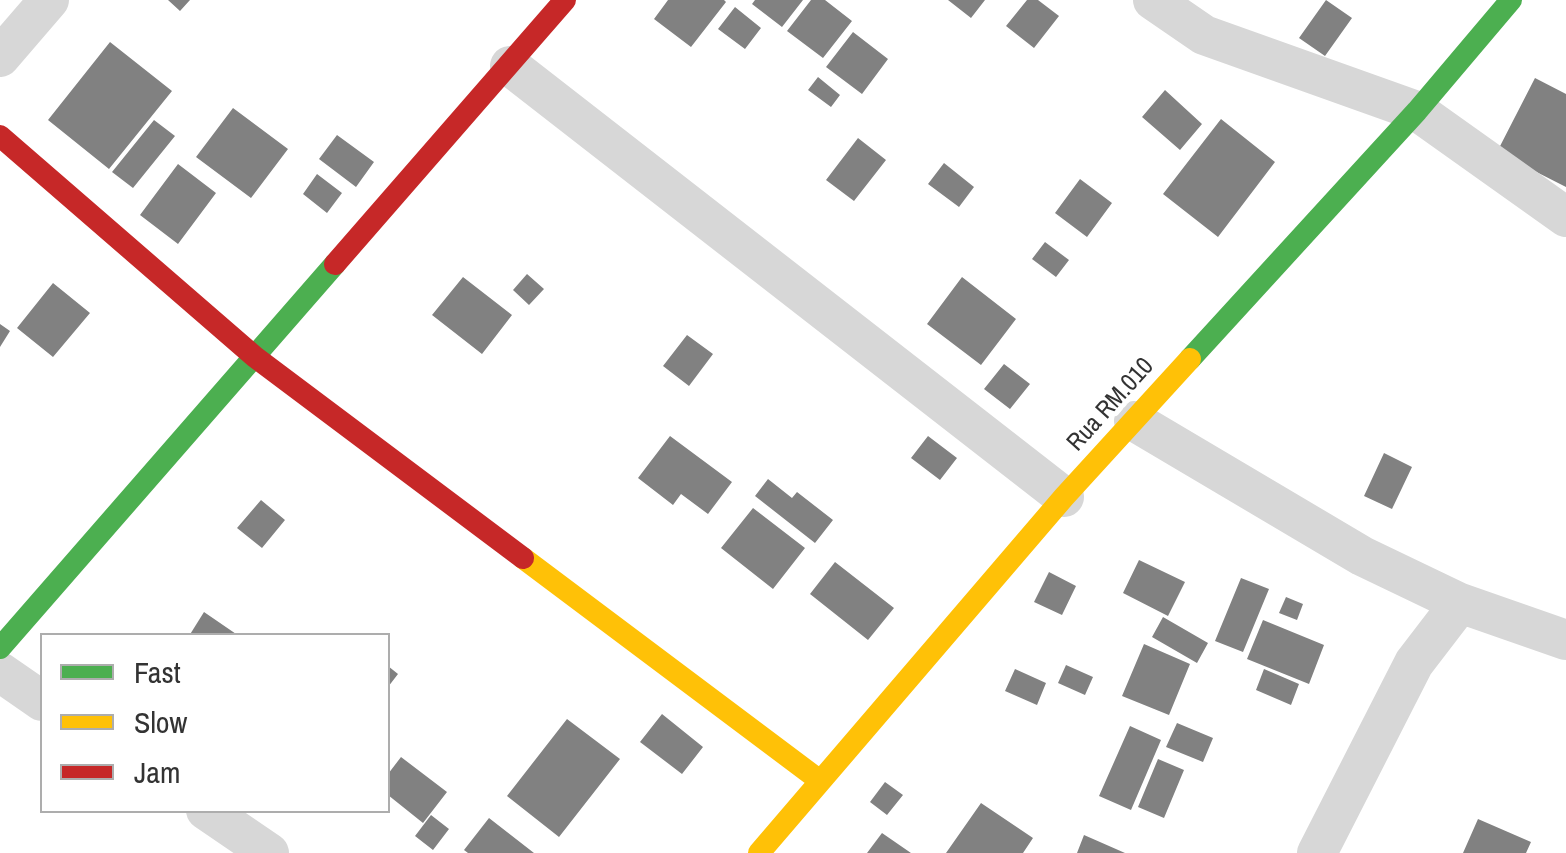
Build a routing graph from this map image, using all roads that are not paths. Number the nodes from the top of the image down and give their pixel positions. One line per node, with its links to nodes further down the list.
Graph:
1 (49, 0): 5 (street)
2 (565, 0): 6 (street)
3 (1153, 0): 7 (street)
4 (1511, 0): 7 (street, Rua RM.010)
5 (0, 57)
6 (510, 66): 10 (street); 12 (street)
7 (1417, 110): 9 (street); 11 (street, Rua RM.010)
8 (0, 136): 10 (street)
9 (1566, 218)
10 (255, 357): 15 (street); 18 (street)
11 (1134, 421): 12 (street, Rua RM.010); 13 (street)
12 (1064, 497): 18 (street, Rua RM.010)
13 (1460, 603): 14 (street); 22 (street)
14 (1566, 640)
15 (0, 648)
16 (0, 672): 17 (street)
17 (40, 700)
18 (819, 780): 21 (street, Rua RM.010)
19 (210, 813): 20 (street)
20 (269, 853)
21 (760, 853)
22 (1317, 853)

